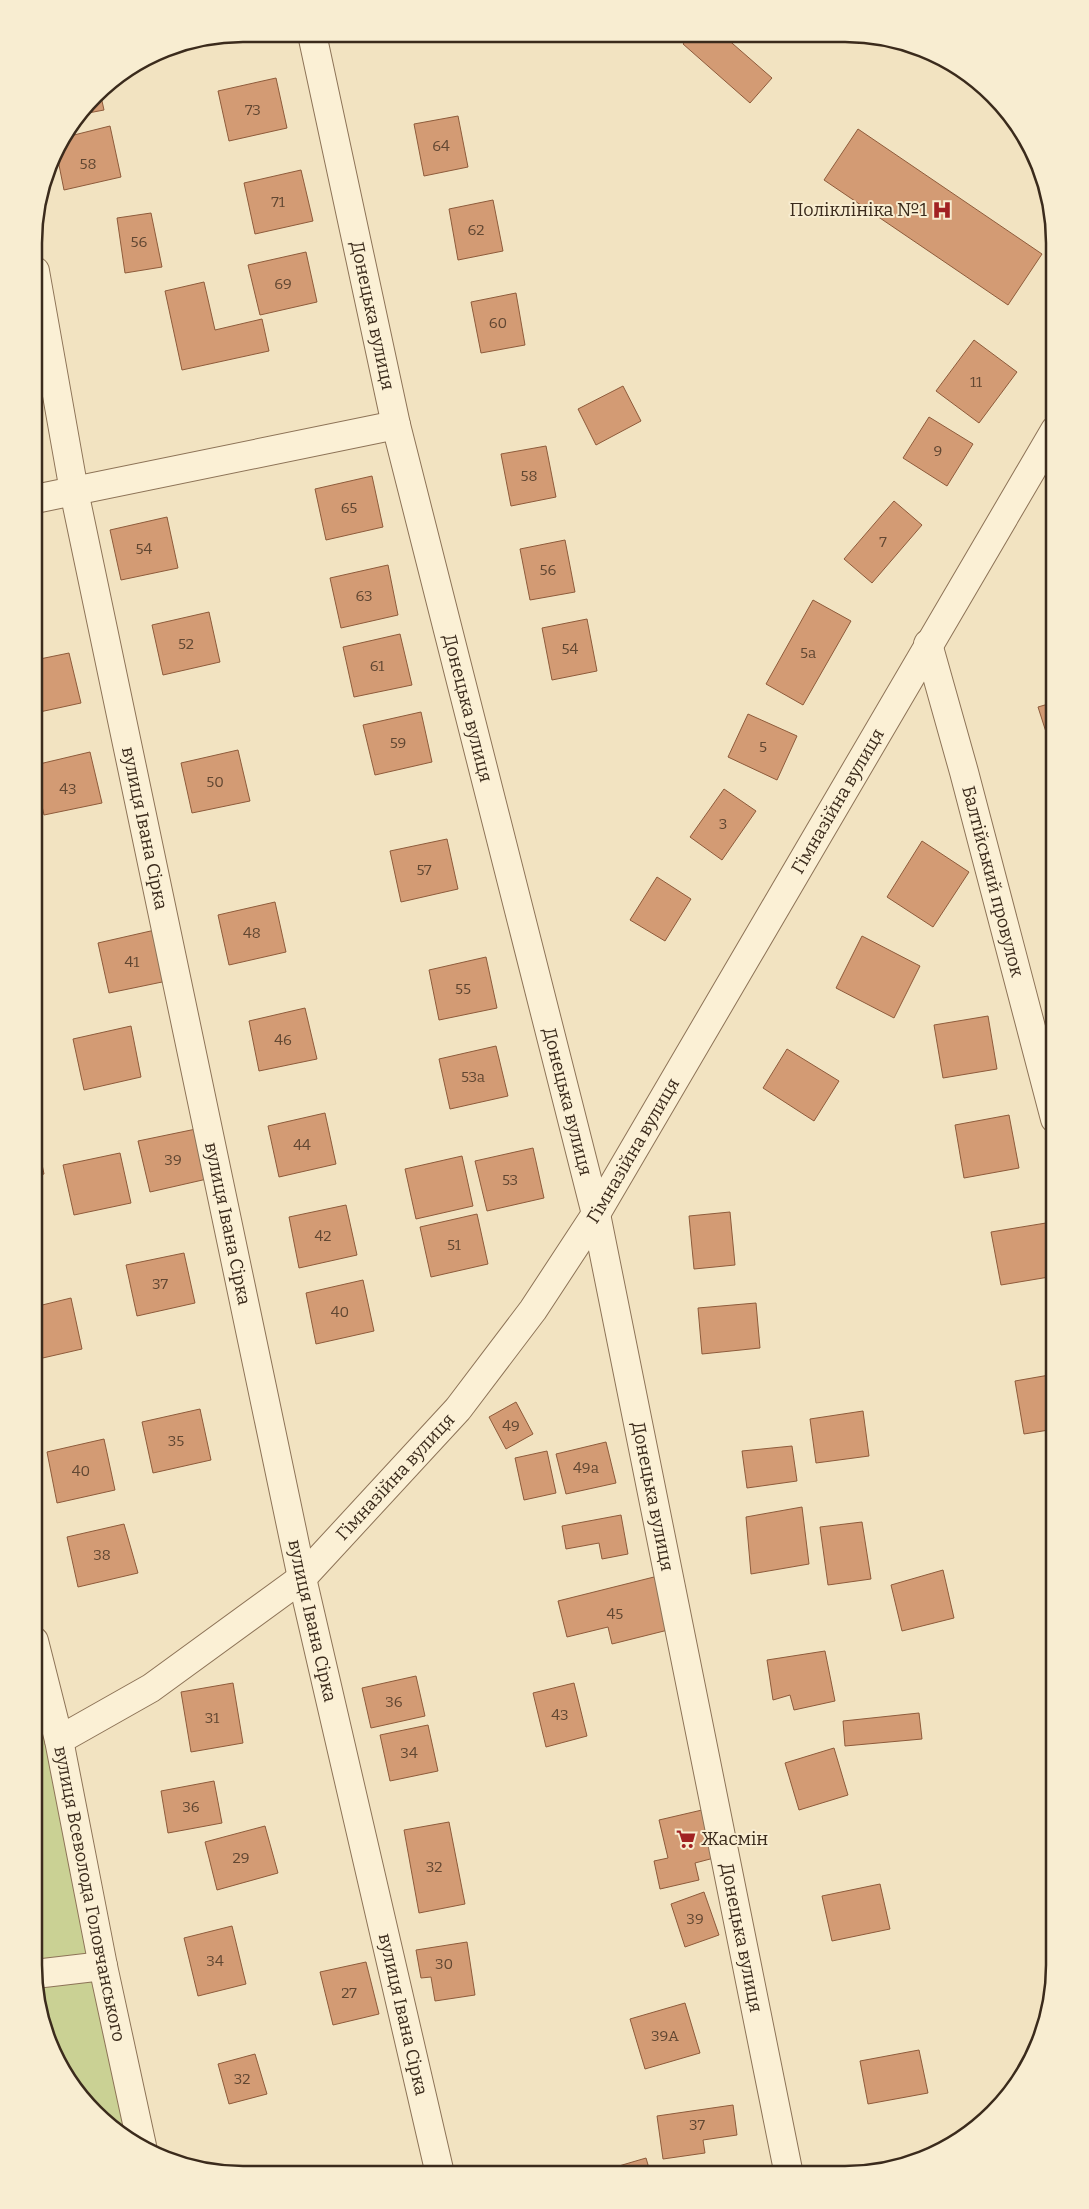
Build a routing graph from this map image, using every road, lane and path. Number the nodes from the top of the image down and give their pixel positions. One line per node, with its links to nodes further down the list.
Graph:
1 (314, 42): 3 (street, Донецька вулиця)
2 (42, 306): 5 (street, вулиця Івана Сірка)
3 (396, 425): 5 (street); 9 (street, Донецька вулиця)
4 (1046, 445): 7 (street, Гімназійна вулиця)
5 (74, 491): 6 (street); 10 (street, вулиця Івана Сірка)
6 (42, 498)
7 (928, 644): 8 (street, Балтійський провулок); 9 (street, Гімназійна вулиця)
8 (1046, 1085)
9 (596, 1214): 10 (street, Гімназійна вулиця); 17 (street, Донецька вулиця)
10 (302, 1578): 12 (street, Гімназійна вулиця); 16 (street, вулиця Івана Сірка)
11 (42, 1673): 12 (street, вулиця Всеволода Головчанського)
12 (59, 1740): 13 (street, вулиця Всеволода Головчанського)
13 (104, 1966): 14 (street); 15 (street, вулиця Всеволода Головчанського)
14 (43, 1973)
15 (140, 2138)
16 (438, 2166)
17 (787, 2166)

